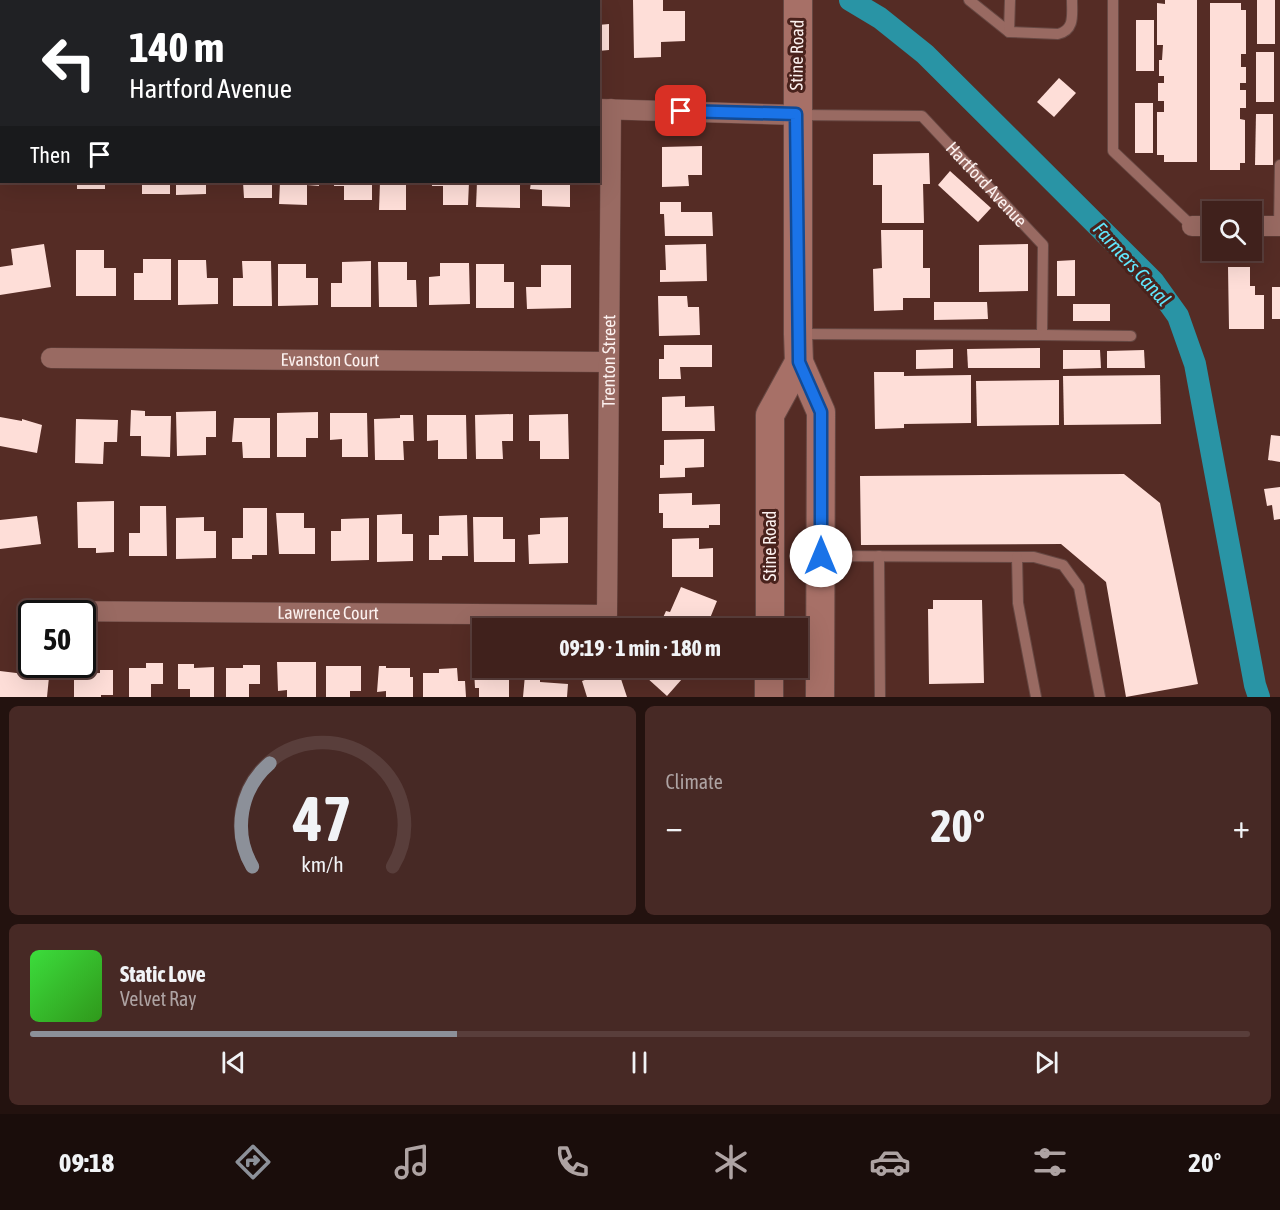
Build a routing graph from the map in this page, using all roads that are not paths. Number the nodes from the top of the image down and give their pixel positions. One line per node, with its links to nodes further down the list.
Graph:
1 (798, 0): 8 (main road, Stine Road)
2 (969, 0): 6 (lane)
3 (1010, 0): 6 (lane)
4 (1072, 0): 6 (lane)
5 (1113, 0): 10 (lane)
6 (1009, 32)
7 (605, 109): 8 (street, Hartford Avenue); 18 (street, Trenton Street)
8 (796, 114): 14 (main road, Stine Road); 15 (lane, Hartford Avenue)
9 (1280, 165): 13 (lane)
10 (1192, 226): 11 (street)
11 (1202, 226)
12 (1262, 226): 13 (street)
13 (1280, 226)
14 (798, 334): 15 (lane); 19 (main road, Stine Road)
15 (1042, 335): 16 (lane)
16 (1131, 336)
17 (51, 358): 18 (street, Evanston Court)
18 (609, 362): 24 (street, Trenton Street)
19 (799, 362): 20 (main road, Stine Road); 25 (main road, Stine Road)
20 (821, 556): 21 (lane); 28 (main road, Stine Road)
21 (879, 556): 22 (lane); 29 (lane)
22 (1017, 557): 30 (lane); 31 (lane)
23 (96, 611): 24 (street, Lawrence Court)
24 (607, 615)
25 (770, 618)
26 (770, 678): 27 (main road)
27 (769, 697)
28 (820, 697)
29 (880, 697)
30 (1036, 697)
31 (1100, 697)

